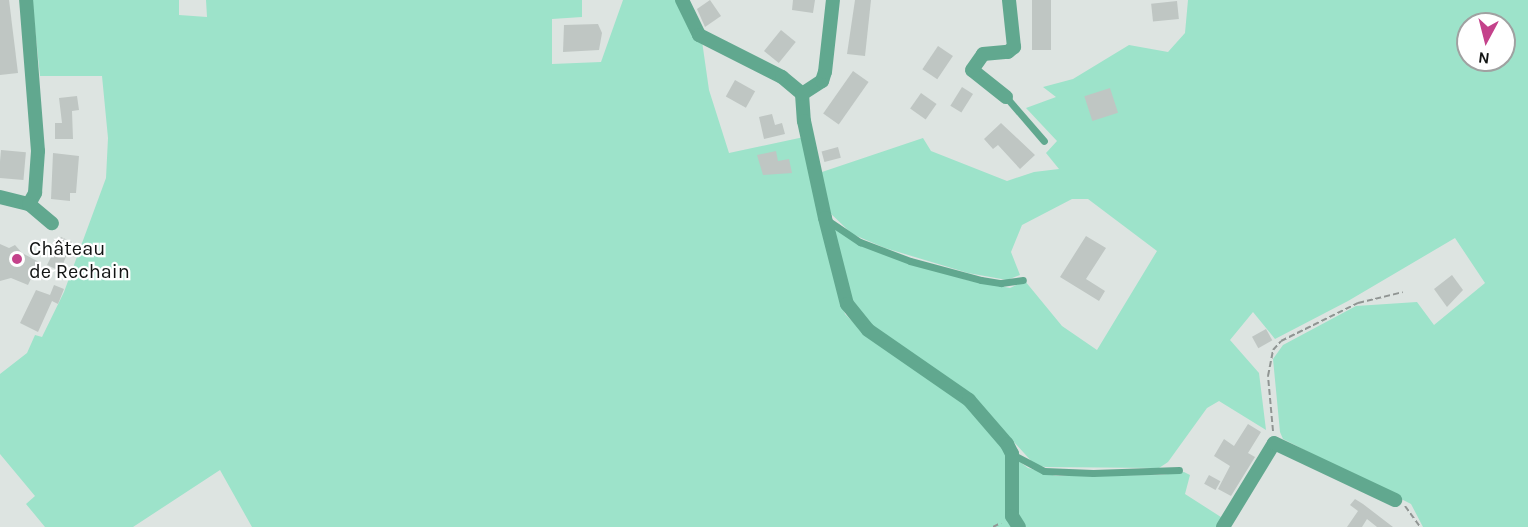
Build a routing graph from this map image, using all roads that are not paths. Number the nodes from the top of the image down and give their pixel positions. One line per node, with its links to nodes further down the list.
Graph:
1 (26, 0): 9 (street)
2 (682, 0): 5 (street)
3 (833, 0): 5 (street)
4 (1009, 0): 6 (street)
5 (802, 94): 10 (street)
6 (1006, 97): 7 (lane)
7 (1044, 141)
8 (0, 197): 9 (street)
9 (29, 204): 11 (street)
10 (825, 218): 12 (lane); 13 (street)
11 (52, 223)
12 (1023, 280)
13 (1012, 454): 14 (lane); 16 (street)
14 (1179, 471)
15 (1395, 500): 17 (street)
16 (1019, 527)
17 (1223, 527)

